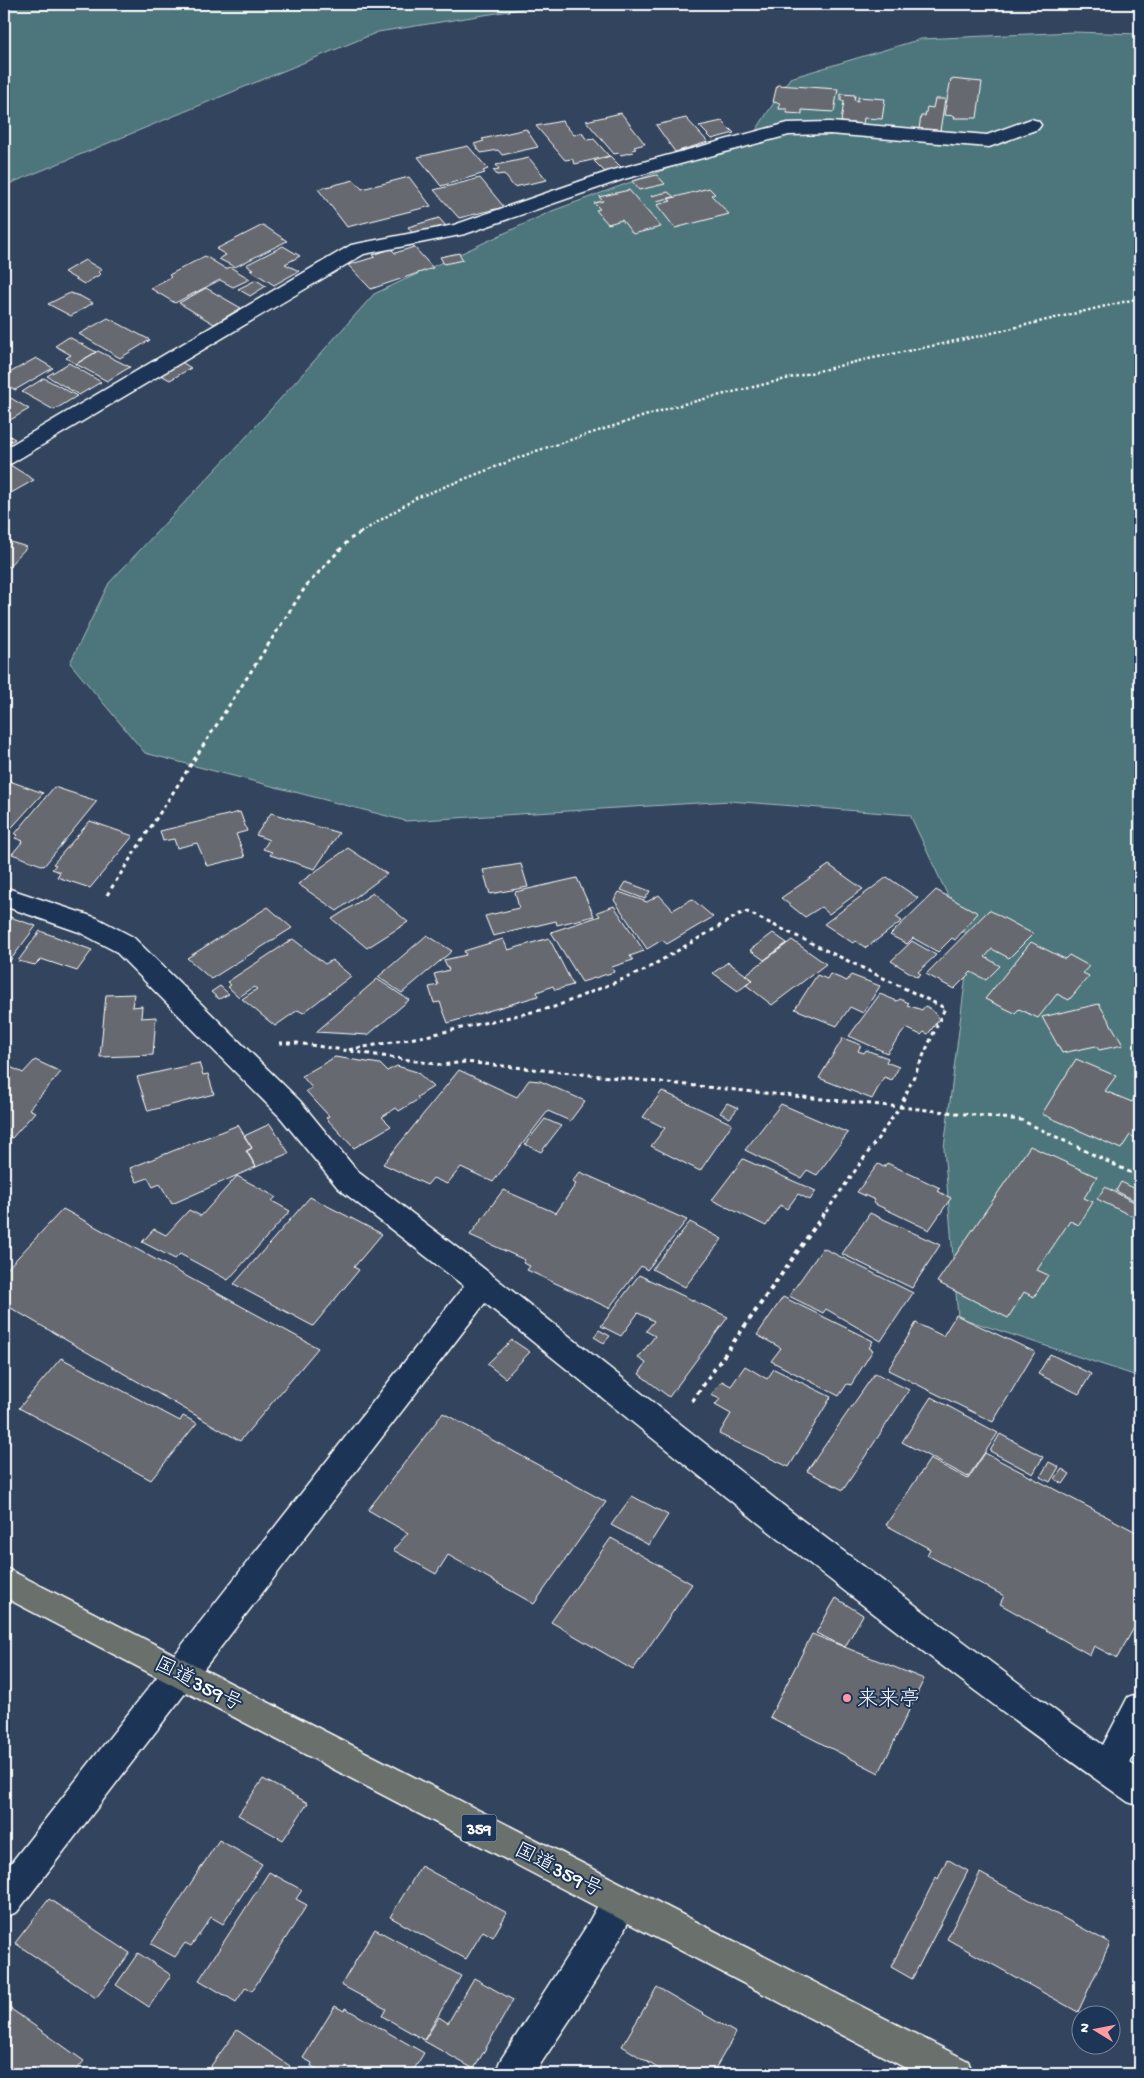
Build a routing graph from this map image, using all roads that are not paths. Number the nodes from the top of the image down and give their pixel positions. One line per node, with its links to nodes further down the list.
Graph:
1 (1031, 125): 2 (street)
2 (4, 458)
3 (4, 896): 4 (street)
4 (482, 1284): 6 (street); 8 (street)
5 (4, 1581): 6 (highway, 国道359号 / 359)
6 (179, 1672): 10 (street); 11 (highway, 国道359号 / 359)
7 (1140, 1708): 8 (street)
8 (1109, 1769): 9 (street)
9 (1140, 1790)
10 (4, 1900)
11 (620, 1901): 12 (street); 13 (highway, 国道359号 / 359)
12 (513, 2074)
13 (955, 2074)

